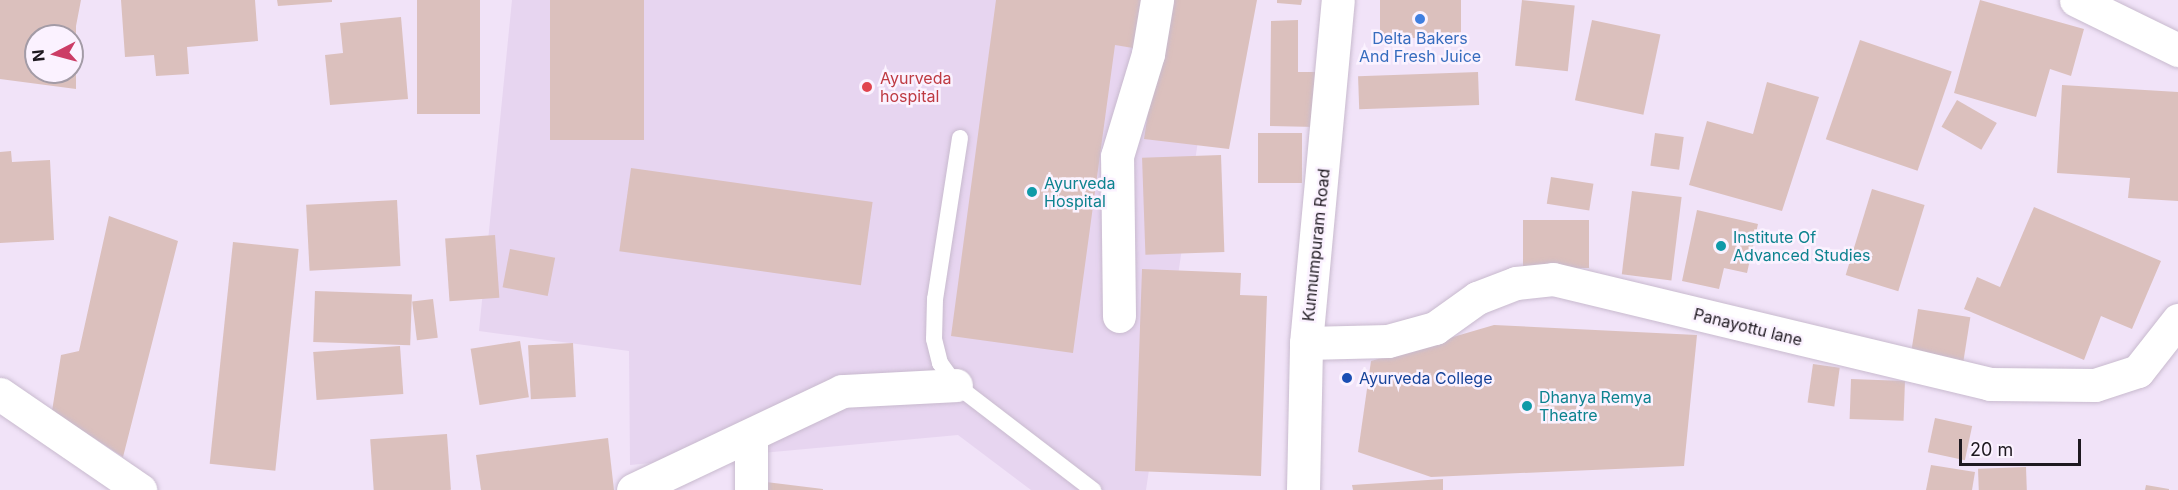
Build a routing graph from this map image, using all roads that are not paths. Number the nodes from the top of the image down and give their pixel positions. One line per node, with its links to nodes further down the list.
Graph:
1 (1157, 0): 6 (street)
2 (1338, 0): 8 (street, Kunnumpuram Road)
3 (2076, 0): 4 (street)
4 (2178, 50)
5 (960, 138): 9 (lane)
6 (1119, 316)
7 (2178, 321): 8 (street, Panayottu lane)
8 (1306, 343): 16 (street, Kunnumpuram Road)
9 (956, 385): 11 (street); 15 (lane)
10 (0, 394): 12 (street)
11 (751, 437): 13 (street); 14 (street)
12 (140, 490)
13 (633, 490)
14 (751, 490)
15 (1093, 490)
16 (1303, 490)

